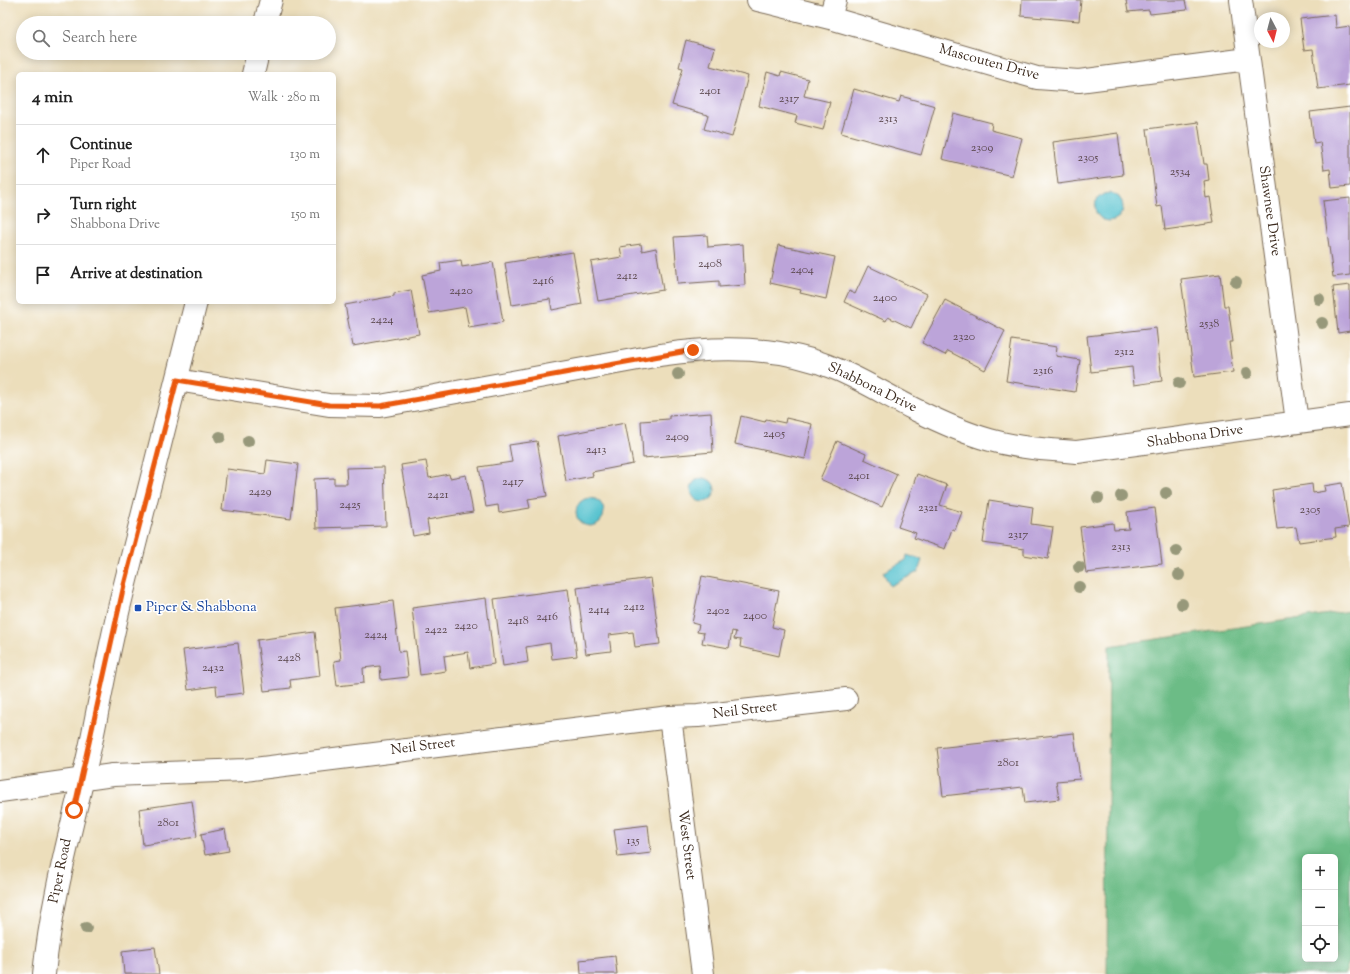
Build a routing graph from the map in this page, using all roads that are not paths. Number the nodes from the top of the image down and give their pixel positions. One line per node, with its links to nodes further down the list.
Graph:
1 (271, 0): 5 (street)
2 (758, 0): 4 (street, Mascouten Drive)
3 (1241, 0): 6 (street, Shawnee Drive)
4 (832, 9): 6 (street, Mascouten Drive)
5 (267, 16)
6 (1248, 59): 12 (street, Shawnee Drive)
7 (256, 60): 8 (street)
8 (253, 72)
9 (196, 304): 10 (street, Piper Road)
10 (177, 380): 12 (street, Shabbona Drive); 15 (street, Piper Road)
11 (1350, 415): 12 (street, Shabbona Drive)
12 (1297, 422)
13 (846, 699): 14 (street, Neil Street)
14 (670, 716): 15 (street, Neil Street); 18 (street, West Street)
15 (82, 778): 16 (street, Neil Street); 17 (street, Piper Road)
16 (0, 791)
17 (44, 974)
18 (703, 974)

